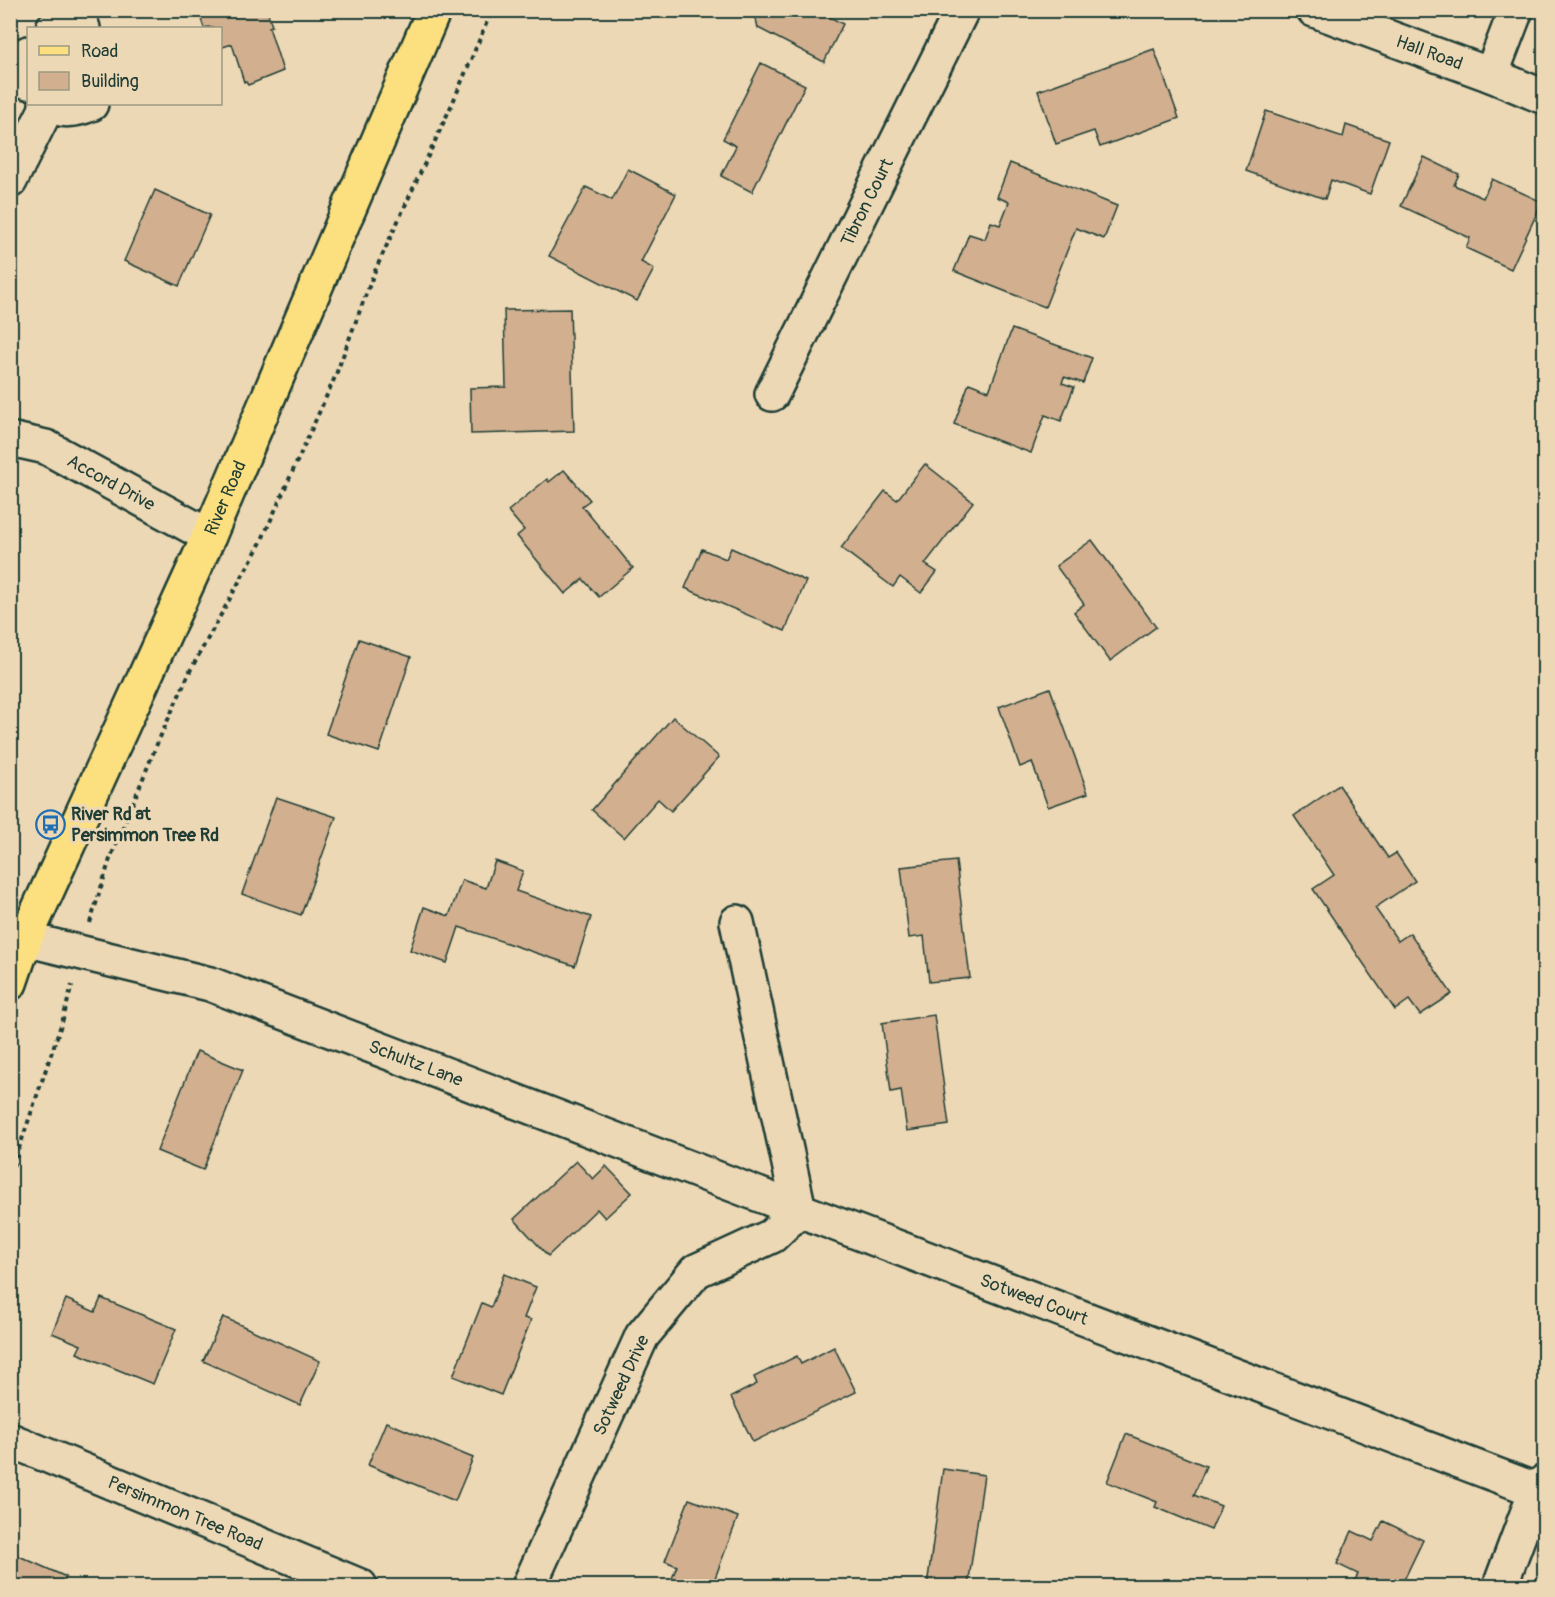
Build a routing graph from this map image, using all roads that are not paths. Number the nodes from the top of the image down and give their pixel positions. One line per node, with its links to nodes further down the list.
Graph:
1 (434, 10): 15 (main road, River Road)
2 (962, 10): 13 (street, Tibron Court)
3 (1314, 10): 7 (street, Hall Road)
4 (1516, 10): 7 (street)
5 (56, 27): 6 (street)
6 (80, 27)
7 (1491, 75): 8 (street, Hall Road)
8 (1545, 97)
9 (38, 105): 12 (street)
10 (54, 105): 11 (street)
11 (88, 105)
12 (10, 181)
13 (772, 394)
14 (10, 439): 15 (street, Accord Drive)
15 (209, 536): 17 (main road, River Road)
16 (737, 922): 19 (street)
17 (25, 939): 18 (main road, River Road); 19 (street, Schultz Lane)
18 (10, 983)
19 (799, 1210): 21 (street, Sotweed Court); 23 (street, Sotweed Drive)
20 (10, 1440): 22 (street, Persimmon Tree Road)
21 (1542, 1487): 24 (street)
22 (360, 1587)
23 (530, 1587)
24 (1500, 1587)

